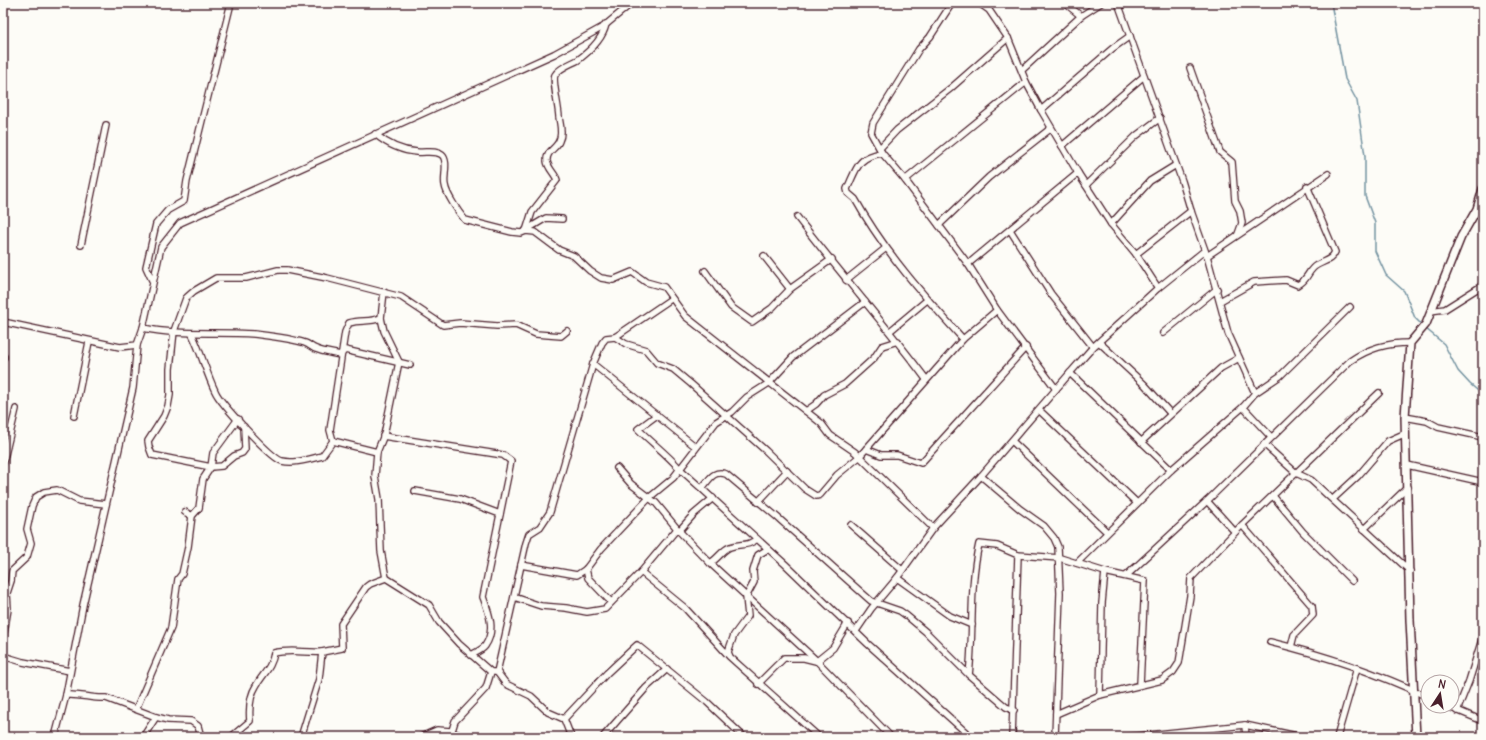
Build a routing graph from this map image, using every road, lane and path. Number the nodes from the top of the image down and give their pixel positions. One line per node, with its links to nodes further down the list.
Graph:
1 (231, 3): 46 (street)
2 (632, 3): 9 (street)
3 (952, 3): 22 (street)
4 (979, 3): 11 (street)
5 (1065, 3): 8 (street)
6 (1100, 3): 8 (street)
7 (1118, 3): 10 (street)
8 (1081, 16): 13 (street)
9 (606, 24): 20 (street); 36 (street)
10 (1130, 36): 14 (street); 16 (street)
11 (1008, 38): 13 (street); 22 (street)
12 (1190, 68): 37 (street)
13 (1022, 70): 15 (street)
14 (1144, 76): 17 (street); 21 (street)
15 (1026, 82): 16 (street); 26 (street)
16 (1041, 110): 19 (street)
17 (1160, 118): 23 (street); 27 (street)
18 (106, 125): 38 (street)
19 (1050, 129): 21 (street); 34 (street)
20 (375, 134): 36 (street); 46 (street)
21 (1062, 146): 24 (street)
22 (881, 151): 26 (street); 39 (street)
23 (1176, 165): 30 (street); 33 (street)
24 (1078, 173): 27 (street); 35 (street)
25 (1328, 174): 28 (street)
26 (905, 180): 34 (street)
27 (1086, 185): 33 (street)
28 (1307, 186): 37 (street); 55 (street)
29 (1483, 189): 59 (street)
30 (1190, 211): 40 (street); 41 (street)
31 (797, 217): 43 (street)
32 (562, 219): 36 (street)
33 (1111, 224): 40 (street)
34 (939, 226): 44 (street)
35 (1010, 230): 44 (street); 76 (street)
36 (526, 231): 53 (street)
37 (1238, 234): 41 (street)
38 (81, 245)
39 (886, 248): 47 (street); 54 (street)
40 (1136, 254): 49 (street)
41 (1206, 254): 49 (street); 50 (street)
42 (764, 256): 51 (street)
43 (832, 259): 47 (street); 51 (street)
44 (968, 264): 58 (street)
45 (705, 271): 51 (street)
46 (152, 280): 62 (street)
47 (846, 280): 56 (street)
48 (1483, 285): 59 (street)
49 (1158, 288): 72 (street)
50 (1216, 289): 55 (street); 66 (street)
51 (790, 290)
52 (384, 292): 60 (street); 64 (street); 65 (street)
53 (671, 299): 68 (street); 84 (street)
54 (927, 300): 63 (street); 69 (street)
55 (1220, 300): 78 (street)
56 (865, 302): 63 (street); 84 (street)
57 (1350, 307): 86 (street)
58 (997, 310): 69 (street); 75 (street)
59 (1430, 311): 73 (street)
60 (381, 318): 77 (street); 79 (street)
61 (3, 322): 71 (street)
62 (143, 328): 64 (street); 74 (street)
63 (890, 330): 70 (street)
64 (174, 331): 67 (street); 113 (street)
65 (567, 331)
66 (1163, 333)
67 (192, 334): 77 (street); 97 (street)
68 (615, 337): 80 (street); 94 (street)
69 (963, 339): 83 (street)
70 (898, 341): 83 (street); 91 (street)
71 (89, 342): 74 (street); 95 (street)
72 (1100, 343): 76 (street); 92 (street)
73 (1410, 343): 96 (street); 101 (street)
74 (137, 345): 131 (street)
75 (1026, 347): 85 (street); 108 (street)
76 (1094, 347): 82 (street)
77 (340, 355): 79 (street); 103 (street)
78 (1240, 358): 86 (street); 92 (street)
79 (399, 362): 81 (street); 100 (street)
80 (593, 364): 93 (street); 148 (street)
81 (410, 365)
82 (1070, 373): 85 (street); 105 (street)
83 (926, 380): 108 (street)
84 (769, 383): 91 (street); 94 (street)
85 (1056, 389): 90 (street)
86 (1255, 393): 88 (street)
87 (1379, 393): 118 (street)
88 (1243, 407): 101 (street); 116 (street)
89 (16, 409): 111 (street)
90 (1039, 410): 104 (street); 130 (street)
91 (806, 411): 110 (street)
92 (1170, 413): 105 (street)
93 (657, 415): 107 (street); 115 (street)
94 (726, 415): 107 (street); 117 (street)
95 (74, 416)
96 (1405, 417): 99 (street); 102 (street)
97 (238, 419): 98 (street); 113 (street)
98 (244, 426): 103 (street); 113 (street)
99 (1406, 433): 112 (street); 127 (street)
100 (383, 436): 109 (street); 133 (street)
101 (1271, 437): 106 (street)
102 (1483, 437)
103 (333, 441): 109 (street)
104 (1012, 441): 119 (street); 140 (street)
105 (1141, 442): 116 (street)
106 (1264, 444): 118 (street); 128 (street)
107 (696, 447): 115 (street)
108 (866, 449): 110 (street)
109 (377, 452): 155 (street)
110 (860, 457): 117 (street); 137 (street)
111 (3, 463)
112 (1407, 465): 120 (street); 121 (street)
113 (211, 467): 134 (street)
114 (617, 468): 125 (street)
115 (680, 469): 122 (street); 125 (street)
116 (1171, 470): 130 (street)
117 (787, 471): 129 (street)
118 (1296, 473): 124 (street); 127 (street)
119 (981, 476): 137 (street); 145 (street)
120 (1483, 482)
121 (1408, 487): 138 (street); 151 (street)
122 (702, 488): 126 (street); 129 (street)
123 (415, 491): 133 (street)
124 (1274, 496): 136 (street); 157 (street)
125 (650, 497): 139 (street); 149 (street)
126 (713, 498): 139 (street); 142 (street)
127 (1333, 499): 138 (street)
128 (1207, 501): 141 (street); 154 (street)
129 (758, 502): 161 (street)
130 (1137, 503): 140 (street)
131 (106, 504): 166 (street); 176 (street)
132 (185, 512): 134 (street)
133 (500, 514): 170 (street)
134 (192, 516): 187 (street)
135 (851, 525): 150 (street)
136 (1242, 525): 141 (street); 168 (street)
137 (933, 528): 150 (street)
138 (1364, 529): 151 (street)
139 (678, 530): 146 (street); 152 (street)
140 (1107, 532): 147 (street)
141 (1235, 532): 181 (street)
142 (757, 539): 143 (street); 146 (street)
143 (768, 549): 159 (street); 162 (street)
144 (1018, 555): 145 (street); 163 (street); 188 (street)
145 (1060, 558): 147 (street); 190 (street)
146 (710, 563): 159 (street)
147 (1077, 563): 153 (street)
148 (521, 565): 149 (street); 158 (street)
149 (586, 569): 160 (street)
150 (902, 570): 156 (street)
151 (1410, 571): 182 (street)
152 (641, 572): 160 (street); 172 (street)
153 (1105, 572): 154 (street); 185 (street)
154 (1126, 576): 181 (street)
155 (386, 578): 169 (street); 170 (street)
156 (897, 578): 161 (street); 163 (street)
157 (1352, 581)
158 (514, 597): 160 (street); 178 (street)
159 (746, 597): 172 (street); 173 (street)
160 (611, 602)
161 (876, 603): 164 (street); 179 (street)
162 (848, 623): 164 (street); 173 (street)
163 (972, 625): 179 (street)
164 (856, 631): 208 (street)
165 (1483, 636): 186 (street)
166 (3, 639)
167 (1270, 642): 168 (street)
168 (1291, 647): 174 (street)
169 (322, 652): 199 (street); 200 (street)
170 (471, 655): 177 (street)
171 (3, 656): 176 (street)
172 (730, 657): 180 (street)
173 (817, 661): 180 (street); 207 (street)
174 (1357, 668): 182 (street); 214 (street)
175 (667, 669): 192 (street); 204 (street); 205 (street)
176 (70, 671): 184 (street)
177 (491, 672): 178 (street); 195 (street)
178 (497, 672): 192 (street)
179 (969, 675): 188 (street)
180 (758, 684): 206 (street)
181 (1140, 684): 185 (street)
182 (1413, 690): 183 (street); 215 (street)
183 (1420, 693)
184 (66, 695): 187 (street); 196 (street)
185 (1100, 695): 190 (street)
186 (1460, 704)
187 (136, 709): 191 (street)
188 (1014, 710): 209 (street)
189 (1460, 712): 193 (street)
190 (1056, 714): 210 (street)
191 (156, 717): 197 (street); 198 (street)
192 (564, 719): 203 (street)
193 (1483, 721)
194 (1245, 725): 211 (street); 212 (street); 213 (street)
195 (450, 734): 201 (street); 202 (street)
196 (55, 737)
197 (143, 737)
198 (200, 737)
199 (231, 737)
200 (301, 737)
201 (421, 737)
202 (462, 737)
203 (571, 737)
204 (603, 737)
205 (744, 737)
206 (819, 737)
207 (891, 737)
208 (971, 737)
209 (1012, 737)
210 (1055, 737)
211 (1128, 737)
212 (1246, 737)
213 (1302, 737)
214 (1337, 737)
215 (1416, 737)

